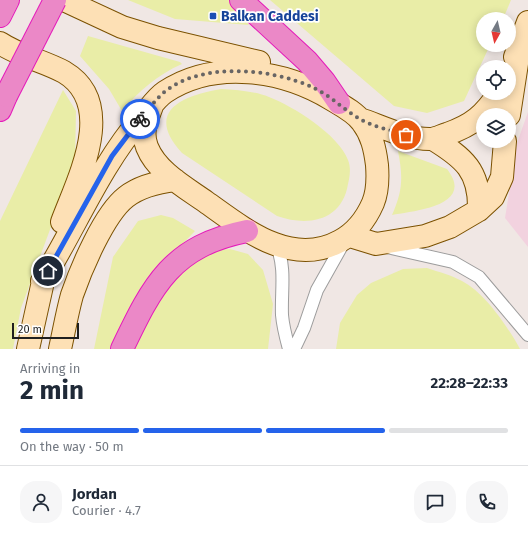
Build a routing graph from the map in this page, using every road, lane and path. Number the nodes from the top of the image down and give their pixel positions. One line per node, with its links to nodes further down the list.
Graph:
1 (8, 0): 5 (highway)
2 (55, 0): 12 (highway, bridge)
3 (64, 0): 10 (street)
4 (241, 0): 13 (highway)
5 (0, 16)
6 (528, 22): 8 (street)
7 (0, 43): 25 (street)
8 (520, 44): 9 (street); 15 (street)
9 (514, 60)
10 (293, 81): 13 (street); 14 (street)
11 (494, 100): 17 (street)
12 (3, 103)
13 (339, 103): 16 (street)
14 (152, 106): 19 (street); 25 (street)
15 (510, 108)
16 (360, 119): 17 (street); 22 (street)
17 (433, 139): 20 (street)
18 (504, 148): 20 (street)
19 (175, 180): 21 (street); 28 (street)
20 (479, 210): 23 (street)
21 (247, 231): 24 (street); 29 (highway)
22 (348, 237): 23 (street); 24 (street); 31 (lane)
23 (376, 244): 26 (lane)
24 (277, 246): 30 (lane)
25 (42, 280): 27 (street)
26 (528, 335)
27 (28, 349)
28 (60, 349)
29 (122, 349)
30 (289, 349)
31 (294, 349)

